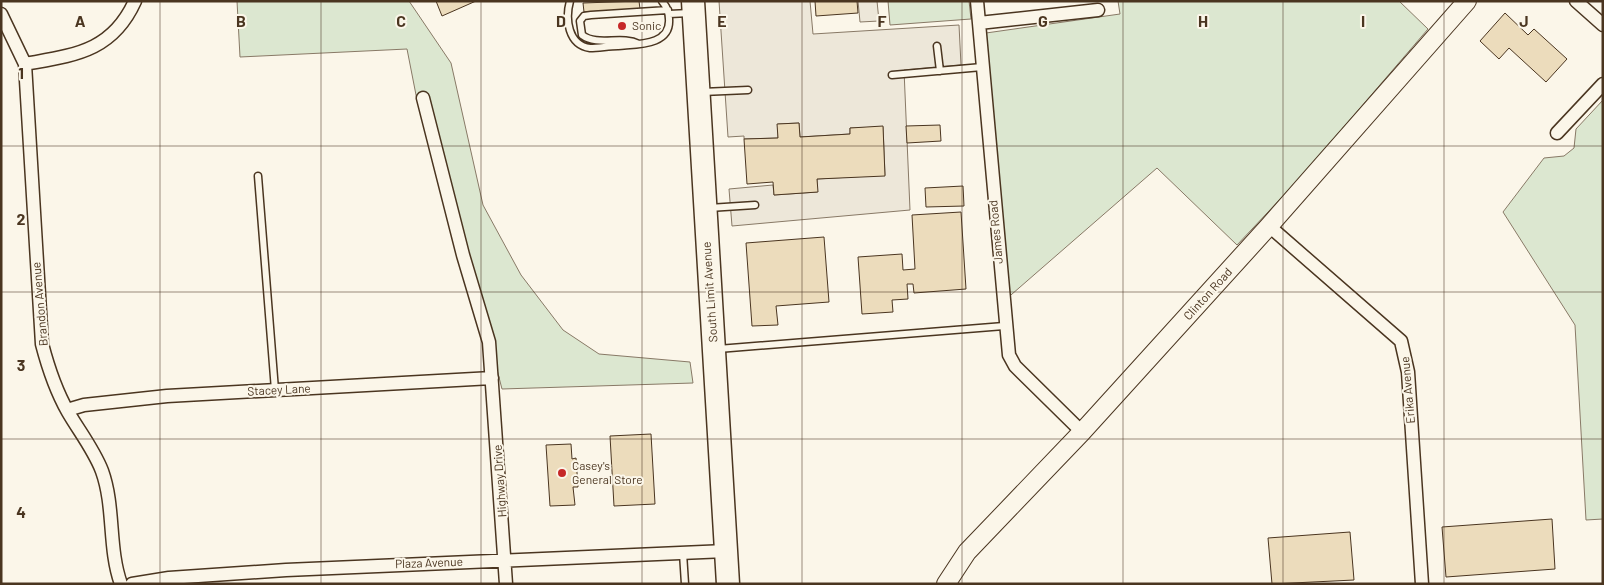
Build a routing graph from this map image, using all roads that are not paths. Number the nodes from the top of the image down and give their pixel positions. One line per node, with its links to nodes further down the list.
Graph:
1 (135, 1): 15 (street)
2 (570, 1): 13 (lane)
3 (662, 1): 9 (lane)
4 (977, 1): 11 (street, James Road)
5 (1467, 1): 27 (street, Clinton Road)
6 (1576, 1): 12 (street)
7 (693, 7): 9 (lane); 21 (highway, South Limit Avenue)
8 (1098, 10): 11 (street)
9 (668, 12): 13 (lane); 13 (lane)
10 (1, 14): 15 (street, Brandon Avenue)
11 (979, 23): 16 (street, James Road)
12 (1603, 25)
13 (639, 44)
14 (937, 46): 17 (lane)
15 (25, 64): 32 (street, Brandon Avenue)
16 (982, 67): 17 (lane); 28 (street, James Road)
17 (940, 71): 18 (lane)
18 (892, 75)
19 (1603, 84): 23 (street)
20 (748, 90): 21 (lane)
21 (698, 92): 26 (highway, South Limit Avenue)
22 (423, 98): 30 (street, Highway Drive)
23 (1557, 133)
24 (258, 176): 31 (lane)
25 (755, 205): 26 (lane)
26 (705, 208): 29 (highway, South Limit Avenue)
27 (1269, 226): 33 (street, Clinton Road); 43 (street, Erika Avenue)
28 (1004, 326): 29 (lane); 33 (street, James Road)
29 (714, 349): 34 (highway, South Limit Avenue)
30 (492, 378): 31 (street, Stacey Lane); 36 (street, Highway Drive)
31 (275, 390): 32 (street, Stacey Lane)
32 (67, 410): 37 (street, Brandon Avenue)
33 (1082, 432): 42 (street, Clinton Road)
34 (726, 551): 35 (street, Plaza Avenue); 41 (highway, South Limit Avenue)
35 (683, 553): 36 (street, Plaza Avenue); 40 (lane)
36 (505, 560): 38 (street, Plaza Avenue); 39 (street, Highway Drive)
37 (121, 584)
38 (132, 584)
39 (506, 584)
40 (685, 584)
41 (728, 584)
42 (946, 584)
43 (1422, 584)

